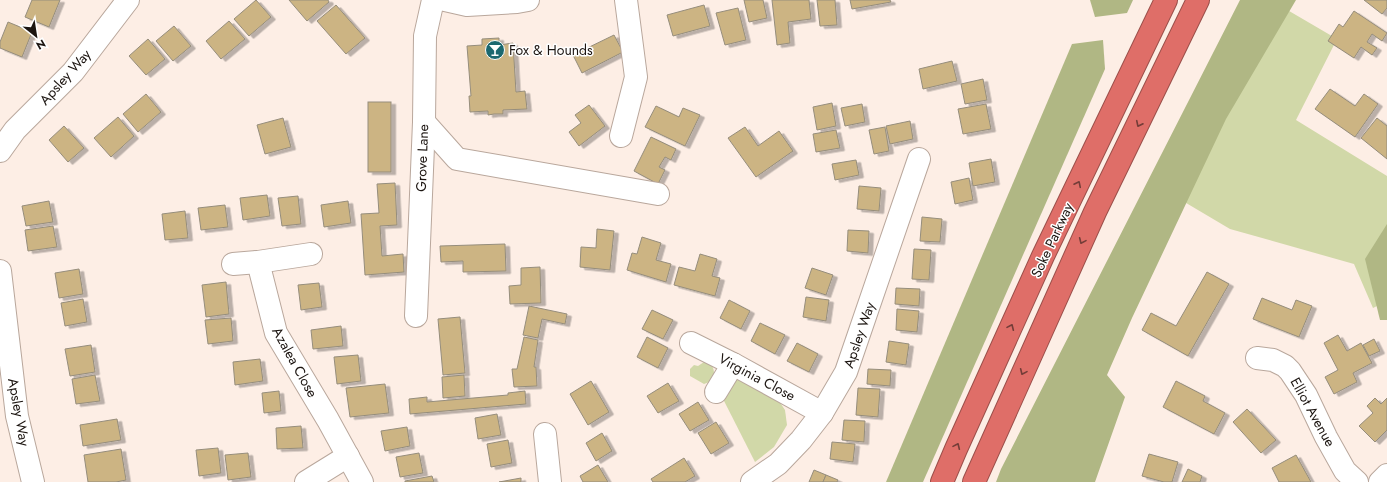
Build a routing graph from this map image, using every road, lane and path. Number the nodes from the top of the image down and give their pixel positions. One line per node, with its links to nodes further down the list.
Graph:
1 (128, 0): 14 (street, Apsley Way)
2 (433, 0): 12 (street, Grove Lane)
3 (445, 0): 4 (street)
4 (528, 0)
5 (626, 0): 13 (street)
6 (1155, 0): 10 (highway)
7 (1166, 0): 10 (highway, Soke Parkway)
8 (1198, 0): 11 (highway, Soke Parkway)
9 (1213, 0): 11 (highway)
10 (1120, 94): 36 (highway, Soke Parkway, one-way to 10)
11 (1148, 103): 37 (highway, Soke Parkway, one-way to 37)
12 (424, 122): 16 (street); 21 (street, Grove Lane)
13 (621, 136)
14 (0, 152)
15 (919, 159): 26 (street, Apsley Way)
16 (658, 194)
17 (311, 254): 18 (street)
18 (258, 262): 19 (street); 29 (street, Azalea Close)
19 (233, 264)
20 (0, 271): 27 (street, Apsley Way)
21 (416, 316)
22 (691, 343): 24 (street, Virginia Close)
23 (1257, 358): 38 (street, Elliot Avenue)
24 (733, 364): 25 (street); 26 (street, Virginia Close)
25 (716, 392)
26 (822, 413): 35 (street, Apsley Way)
27 (9, 417): 31 (street, Apsley Way)
28 (545, 434): 34 (street)
29 (348, 456): 32 (street); 33 (street, Azalea Close)
30 (1387, 475): 39 (street)
31 (33, 482)
32 (306, 482)
33 (362, 482)
34 (550, 482)
35 (752, 482)
36 (942, 482)
37 (974, 482)
38 (1357, 482)
39 (1380, 482)

